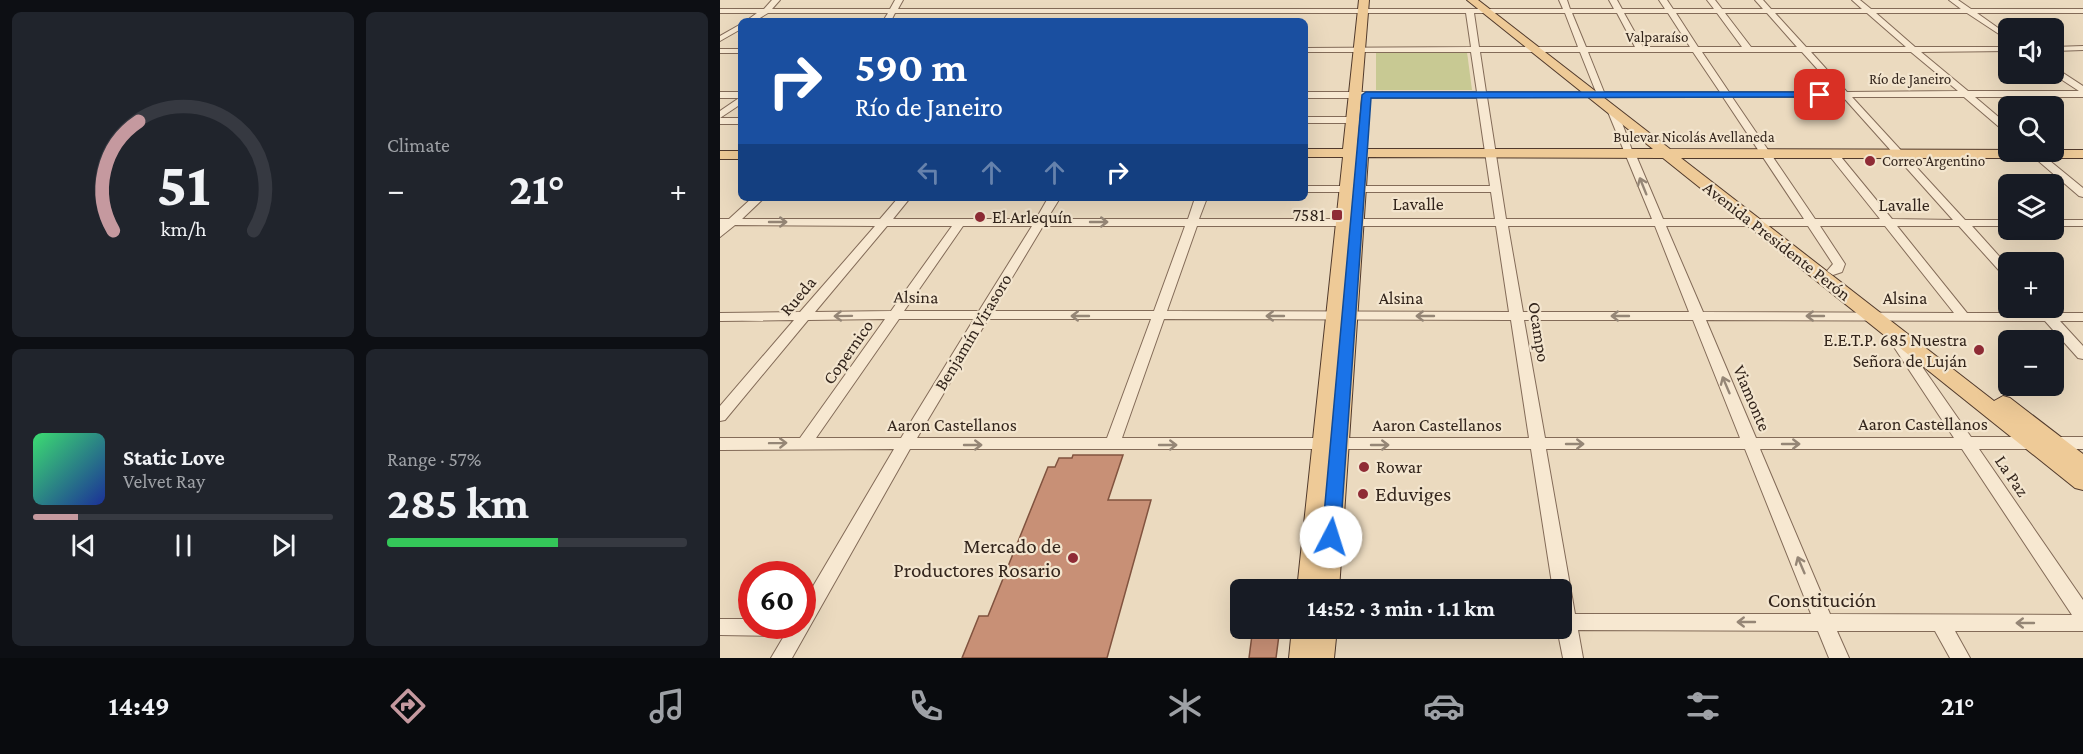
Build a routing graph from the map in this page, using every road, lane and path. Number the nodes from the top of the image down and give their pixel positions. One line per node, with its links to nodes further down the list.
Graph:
1 (776, 0): 19 (street)
2 (899, 0): 21 (street)
3 (970, 0): 31 (street)
4 (1076, 0): 32 (street)
5 (1173, 0): 33 (street)
6 (1245, 0): 34 (street)
7 (1472, 0): 17 (main road, Avenida Presidente Perón)
8 (1563, 0): 22 (street)
9 (1613, 0): 23 (street)
10 (1663, 0): 24 (street)
11 (1711, 0): 25 (street)
12 (1759, 0): 26 (street)
13 (1856, 0): 27 (street)
14 (1953, 0): 28 (street)
15 (2053, 0): 29 (street)
16 (1368, 6): 35 (street); 36 (street); 53 (main road)
17 (1488, 8): 22 (street); 36 (street); 50 (main road, Avenida Presidente Perón)
18 (720, 11): 19 (street)
19 (766, 11): 20 (street); 38 (street)
20 (780, 11): 21 (street); 39 (street)
21 (893, 11): 31 (street); 40 (street)
22 (1568, 11): 23 (street); 55 (street)
23 (1619, 11): 24 (street); 56 (street)
24 (1670, 11): 25 (street); 57 (street)
25 (1719, 11): 26 (street); 58 (street)
26 (1769, 11): 27 (street); 59 (street)
27 (1869, 11): 28 (street); 60 (street)
28 (1969, 11): 29 (street); 47 (street)
29 (2071, 11): 30 (street); 37 (street)
30 (2083, 11)
31 (964, 12): 32 (street); 41 (street)
32 (1065, 12): 33 (street); 42 (street)
33 (1166, 12): 34 (street); 43 (street)
34 (1239, 12): 35 (street)
35 (1266, 12): 44 (street)
36 (1470, 12): 54 (street, Ocampo)
37 (2083, 17)
38 (755, 18)
39 (774, 18)
40 (889, 18)
41 (957, 18)
42 (1060, 18)
43 (1162, 18)
44 (1264, 18)
45 (738, 28): 46 (street); 48 (street)
46 (720, 30)
47 (1998, 31)
48 (720, 39)
49 (2083, 48): 52 (street)
50 (1539, 49): 54 (street, Valparaíso); 55 (street, Valparaíso); 66 (main road, Avenida Presidente Perón)
51 (1998, 49): 60 (street, Valparaíso)
52 (2064, 49)
53 (1365, 50): 54 (street, Valparaíso); 62 (street, Valparaíso); 71 (main road)
54 (1475, 50): 72 (street, Ocampo)
55 (1583, 50): 56 (street, Valparaíso); 66 (street)
56 (1641, 50): 57 (street, Valparaíso)
57 (1696, 50): 58 (street, Valparaíso); 73 (street)
58 (1749, 50): 59 (street, Valparaíso)
59 (1804, 50): 60 (street, Valparaíso); 74 (street)
60 (1914, 50): 67 (street)
61 (725, 51): 63 (street)
62 (1308, 51)
63 (720, 61)
64 (2064, 78): 65 (street)
65 (2083, 92): 67 (street, Río de Janeiro)
66 (1599, 94): 72 (street, Río de Janeiro); 73 (street, Río de Janeiro); 76 (main road, Avenida Presidente Perón); 92 (main road, Avenida Presidente Perón)
67 (1966, 94): 74 (street, Río de Janeiro); 82 (street)
68 (720, 95): 69 (street)
69 (738, 95)
70 (1308, 95): 71 (street, Río de Janeiro)
71 (1361, 95): 72 (street, Río de Janeiro); 79 (main road); 89 (main road)
72 (1482, 95): 90 (street, Ocampo)
73 (1726, 95): 74 (street, Río de Janeiro); 93 (street)
74 (1844, 95): 94 (street)
75 (738, 102): 77 (street)
76 (1613, 112): 91 (street, Viamonte); 92 (main road, Avenida Presidente Perón)
77 (720, 115)
78 (1308, 120): 79 (street)
79 (1353, 120): 89 (main road)
80 (720, 121): 81 (street)
81 (738, 121)
82 (1998, 121)
83 (738, 148): 86 (main road)
84 (1308, 148): 89 (main road, Bulevar Nicolás Avellaneda)
85 (1998, 148): 94 (main road, Bulevar Nicolás Avellaneda)
86 (720, 149)
87 (2064, 149): 88 (main road)
88 (2083, 149)
89 (1356, 151): 90 (main road, Bulevar Nicolás Avellaneda); 96 (main road, Bulevar Nicolás Avellaneda); 104 (main road)
90 (1489, 151): 91 (main road, Bulevar Nicolás Avellaneda); 105 (street, Ocampo)
91 (1629, 151): 92 (main road, Bulevar Nicolás Avellaneda); 118 (street, Viamonte, one-way to 91)
92 (1670, 151): 93 (main road, Bulevar Nicolás Avellaneda); 119 (main road, Avenida Presidente Perón)
93 (1764, 151): 94 (main road, Bulevar Nicolás Avellaneda); 97 (main road, Bulevar Nicolás Avellaneda); 120 (street)
94 (1897, 151): 95 (main road, Bulevar Nicolás Avellaneda); 97 (main road, Bulevar Nicolás Avellaneda); 122 (street)
95 (1998, 152)
96 (1308, 153)
97 (1833, 154): 121 (street)
98 (2064, 154): 99 (main road, Bulevar Nicolás Avellaneda)
99 (2083, 154)
100 (720, 155): 101 (main road)
101 (738, 155)
102 (2045, 162): 106 (street)
103 (1308, 189): 104 (street)
104 (1353, 189): 105 (street); 116 (main road)
105 (1496, 189): 117 (street, Ocampo)
106 (2083, 194)
107 (754, 201): 111 (street)
108 (902, 201): 112 (street, Rueda)
109 (1052, 201): 114 (street, Benjamín Virasoro)
110 (1200, 201): 115 (street)
111 (726, 222): 112 (street, Lavalle, one-way to 112); 126 (street)
112 (884, 222): 113 (street, Lavalle); 132 (street, Rueda)
113 (960, 222): 114 (street, Lavalle); 131 (street, Copernico)
114 (1039, 222): 115 (street, Lavalle, one-way to 115); 133 (street, Benjamín Virasoro)
115 (1192, 222): 116 (street, Lavalle); 134 (street)
116 (1350, 222): 117 (street, Lavalle); 135 (main road)
117 (1501, 222): 118 (street, Lavalle); 136 (street, Ocampo)
118 (1658, 222): 119 (street, Lavalle); 137 (street, Viamonte)
119 (1762, 222): 120 (street, Lavalle); 128 (main road, Avenida Presidente Perón); 142 (main road, Avenida Presidente Perón)
120 (1811, 222): 121 (street, Lavalle); 128 (street)
121 (1888, 222): 122 (street, Lavalle); 138 (street)
122 (1963, 223): 123 (street, Lavalle); 127 (street)
123 (1998, 223)
124 (2064, 223): 125 (street)
125 (2083, 223)
126 (720, 233)
127 (1998, 262)
128 (1833, 271): 142 (main road, Avenida Presidente Perón)
129 (1998, 314): 138 (street, Alsina)
130 (2064, 314): 139 (street, Alsina)
131 (897, 315): 132 (street, Alsina, one-way to 132); 133 (street, Alsina); 145 (street, Copernico)
132 (804, 316): 140 (street, Alsina); 144 (street, Rueda)
133 (982, 316): 134 (street, Alsina, one-way to 133); 152 (street, Benjamín Virasoro)
134 (1158, 316): 135 (street, Alsina, one-way to 134); 153 (street)
135 (1342, 316): 136 (street, Alsina, one-way to 135); 154 (main road)
136 (1516, 316): 137 (street, Alsina, one-way to 136); 149 (street, Ocampo)
137 (1697, 316): 142 (street, Alsina, one-way to 137); 150 (street, Viamonte, one-way to 137)
138 (1963, 316): 142 (street, Alsina)
139 (2083, 316)
140 (720, 317)
141 (2049, 318): 143 (street)
142 (1885, 320): 146 (main road, Avenida Presidente Perón); 151 (street, La Paz)
143 (2083, 355)
144 (720, 416)
145 (805, 443): 148 (street, Aaron Castellanos, one-way to 145); 152 (street, Aaron Castellanos)
146 (2044, 443): 147 (street, Aaron Castellanos); 151 (street, Aaron Castellanos); 155 (main road, Avenida Presidente Perón); 156 (main road, Avenida Presidente Perón)
147 (2083, 443)
148 (720, 444)
149 (1538, 444): 150 (street, Aaron Castellanos, one-way to 150); 154 (street, Aaron Castellanos, one-way to 149); 159 (street, Ocampo)
150 (1750, 444): 151 (street, Aaron Castellanos, one-way to 151); 163 (street, Viamonte, one-way to 150)
151 (1967, 444): 161 (street, La Paz)
152 (905, 445): 153 (street, Aaron Castellanos, one-way to 153); 160 (street, Benjamín Virasoro)
153 (1112, 445): 154 (street, Aaron Castellanos, one-way to 154)
154 (1330, 445): 157 (main road); 158 (main road)
155 (2083, 465)
156 (2083, 482)
157 (1311, 579)
158 (1327, 579)
159 (1558, 579)
160 (816, 600)
161 (2083, 615)
162 (1572, 622): 163 (street, Constitución, one-way to 162)
163 (1825, 622): 164 (street, Constitución); 176 (street, Viamonte)
164 (1941, 622): 165 (street, Constitución, one-way to 164); 177 (street)
165 (2083, 623)
166 (720, 627): 167 (street)
167 (738, 627)
168 (793, 639): 172 (street, Benjamín Virasoro)
169 (1304, 639): 173 (main road)
170 (1323, 639): 174 (main road)
171 (1568, 639): 175 (street, Ocampo)
172 (781, 658)
173 (1302, 658)
174 (1322, 658)
175 (1573, 658)
176 (1839, 658)
177 (1960, 658)

